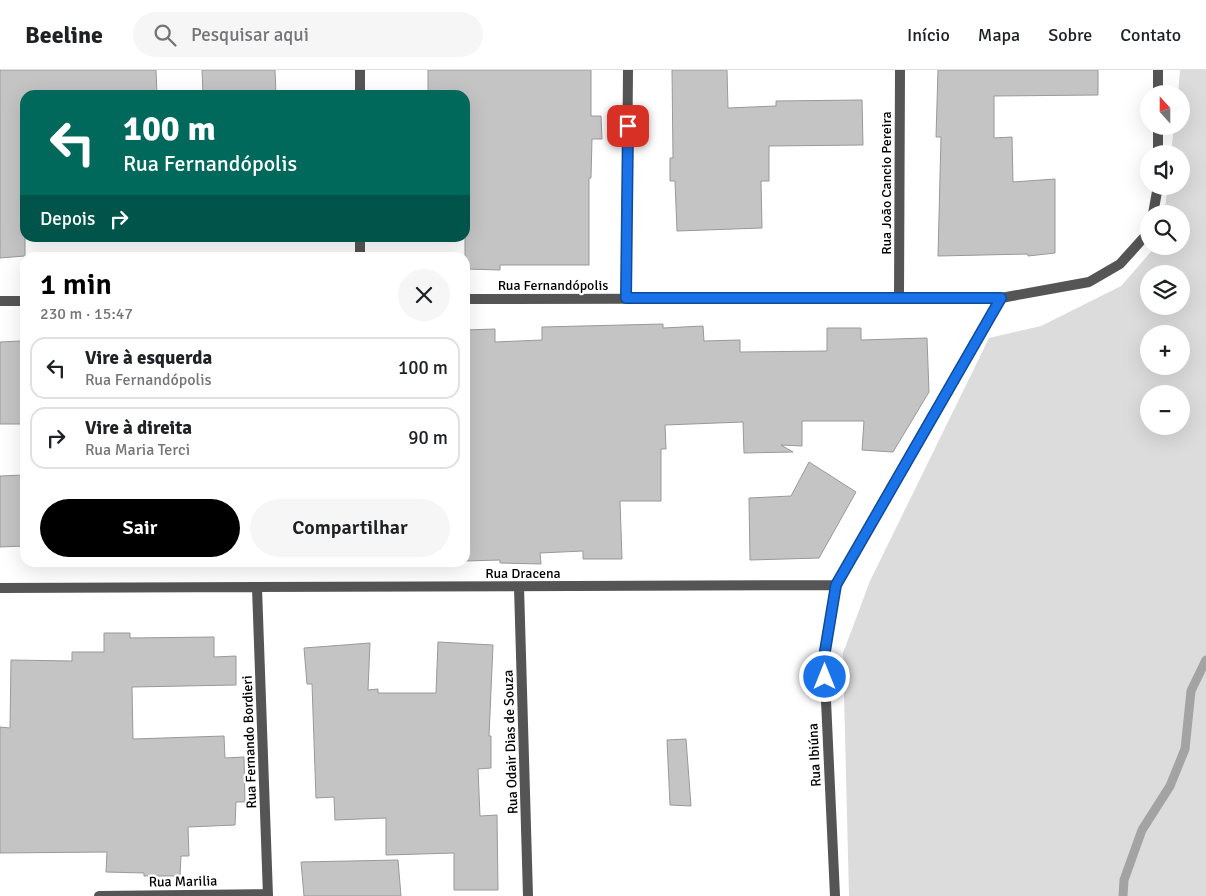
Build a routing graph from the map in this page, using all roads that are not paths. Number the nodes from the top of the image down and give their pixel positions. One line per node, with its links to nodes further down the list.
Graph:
1 (360, 70): 6 (street)
2 (628, 70): 9 (street)
3 (900, 70): 8 (street, Rua João Cancio Pereira)
4 (1158, 70): 5 (street)
5 (1158, 85)
6 (360, 90)
7 (1140, 243): 10 (street, Rua Fernandópolis)
8 (899, 297): 9 (street, Rua Fernandópolis); 10 (street, Rua Fernandópolis)
9 (626, 298): 11 (street, Rua Fernandópolis)
10 (1001, 298): 14 (street, Rua Ibiúna)
11 (470, 299)
12 (20, 300): 13 (street)
13 (0, 301)
14 (836, 585): 15 (street, Rua Dracena); 21 (street, Rua Ibiúna)
15 (519, 587): 17 (street, Rua Dracena); 20 (street, Rua Odair Dias de Souza)
16 (0, 588): 17 (street, Rua Dracena)
17 (257, 588): 18 (street, Rua Fernando Bordieri)
18 (268, 895): 19 (street, Rua Marilia)
19 (98, 896)
20 (528, 896)
21 (835, 896)

